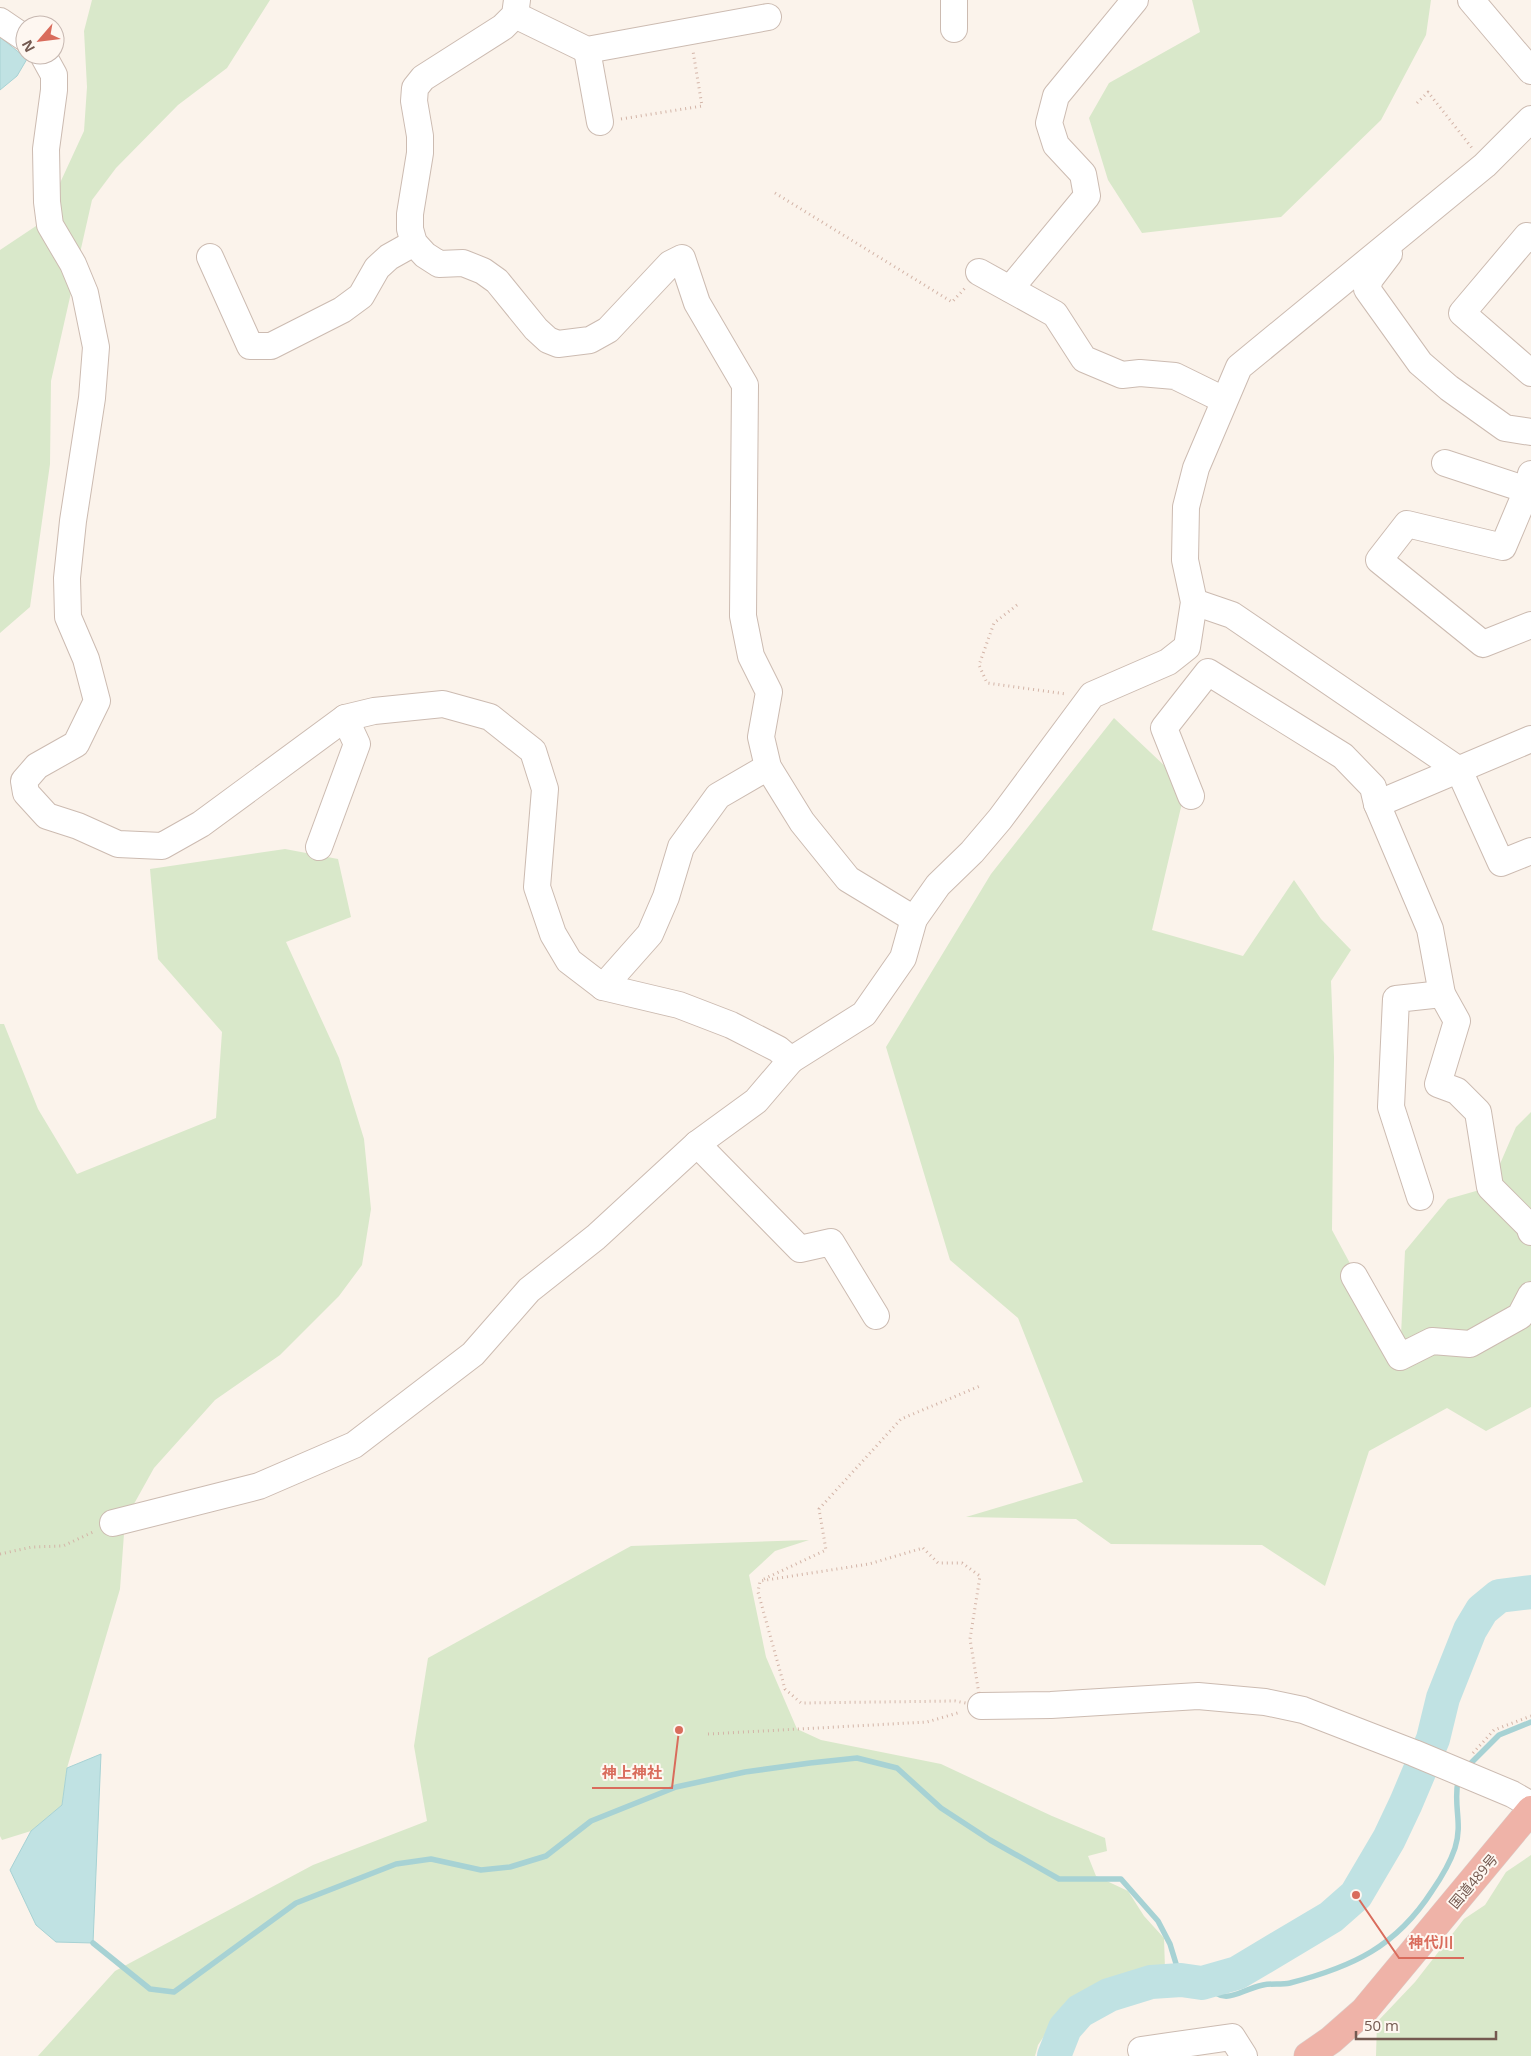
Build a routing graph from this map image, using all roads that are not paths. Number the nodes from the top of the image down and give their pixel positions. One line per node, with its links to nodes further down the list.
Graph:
1 (954, 0): 7 (street)
2 (1135, 0): 19 (street)
3 (1471, 0): 11 (street)
4 (516, 8): 9 (street); 16 (street)
5 (768, 17): 9 (street)
6 (0, 21): 8 (street)
7 (954, 29)
8 (15, 31)
9 (587, 50): 13 (street)
10 (48, 65): 27 (street)
11 (1531, 71)
12 (1531, 119): 14 (street)
13 (600, 122)
14 (1411, 225): 21 (street); 22 (street)
15 (1531, 239): 20 (street)
16 (414, 242): 17 (street); 29 (street)
17 (210, 257)
18 (979, 272): 19 (street)
19 (1010, 289): 21 (street)
20 (1531, 373)
21 (1224, 400): 25 (street)
22 (1531, 432)
23 (1445, 463): 24 (street)
24 (1529, 482): 26 (street)
25 (1194, 602): 30 (street); 35 (street)
26 (1531, 625)
27 (345, 718): 33 (street); 36 (street)
28 (1531, 739): 30 (street)
29 (768, 767): 35 (street); 36 (street)
30 (1459, 770): 32 (street); 34 (street)
31 (1191, 796): 32 (street)
32 (1377, 804): 37 (street)
33 (319, 847)
34 (1531, 851)
35 (914, 919): 38 (street)
36 (603, 987): 38 (street)
37 (1442, 994): 40 (street); 41 (street)
38 (791, 1060): 39 (street)
39 (697, 1144): 44 (street); 45 (street)
40 (1420, 1197)
41 (1531, 1232)
42 (1354, 1276): 43 (street)
43 (1531, 1295)
44 (876, 1316)
45 (114, 1523)
46 (972, 1709): 47 (street)
47 (1531, 1805)
48 (1531, 1810): 51 (highway, 国道489号)
49 (1142, 2050): 50 (street)
50 (1244, 2056)
51 (1308, 2056)

